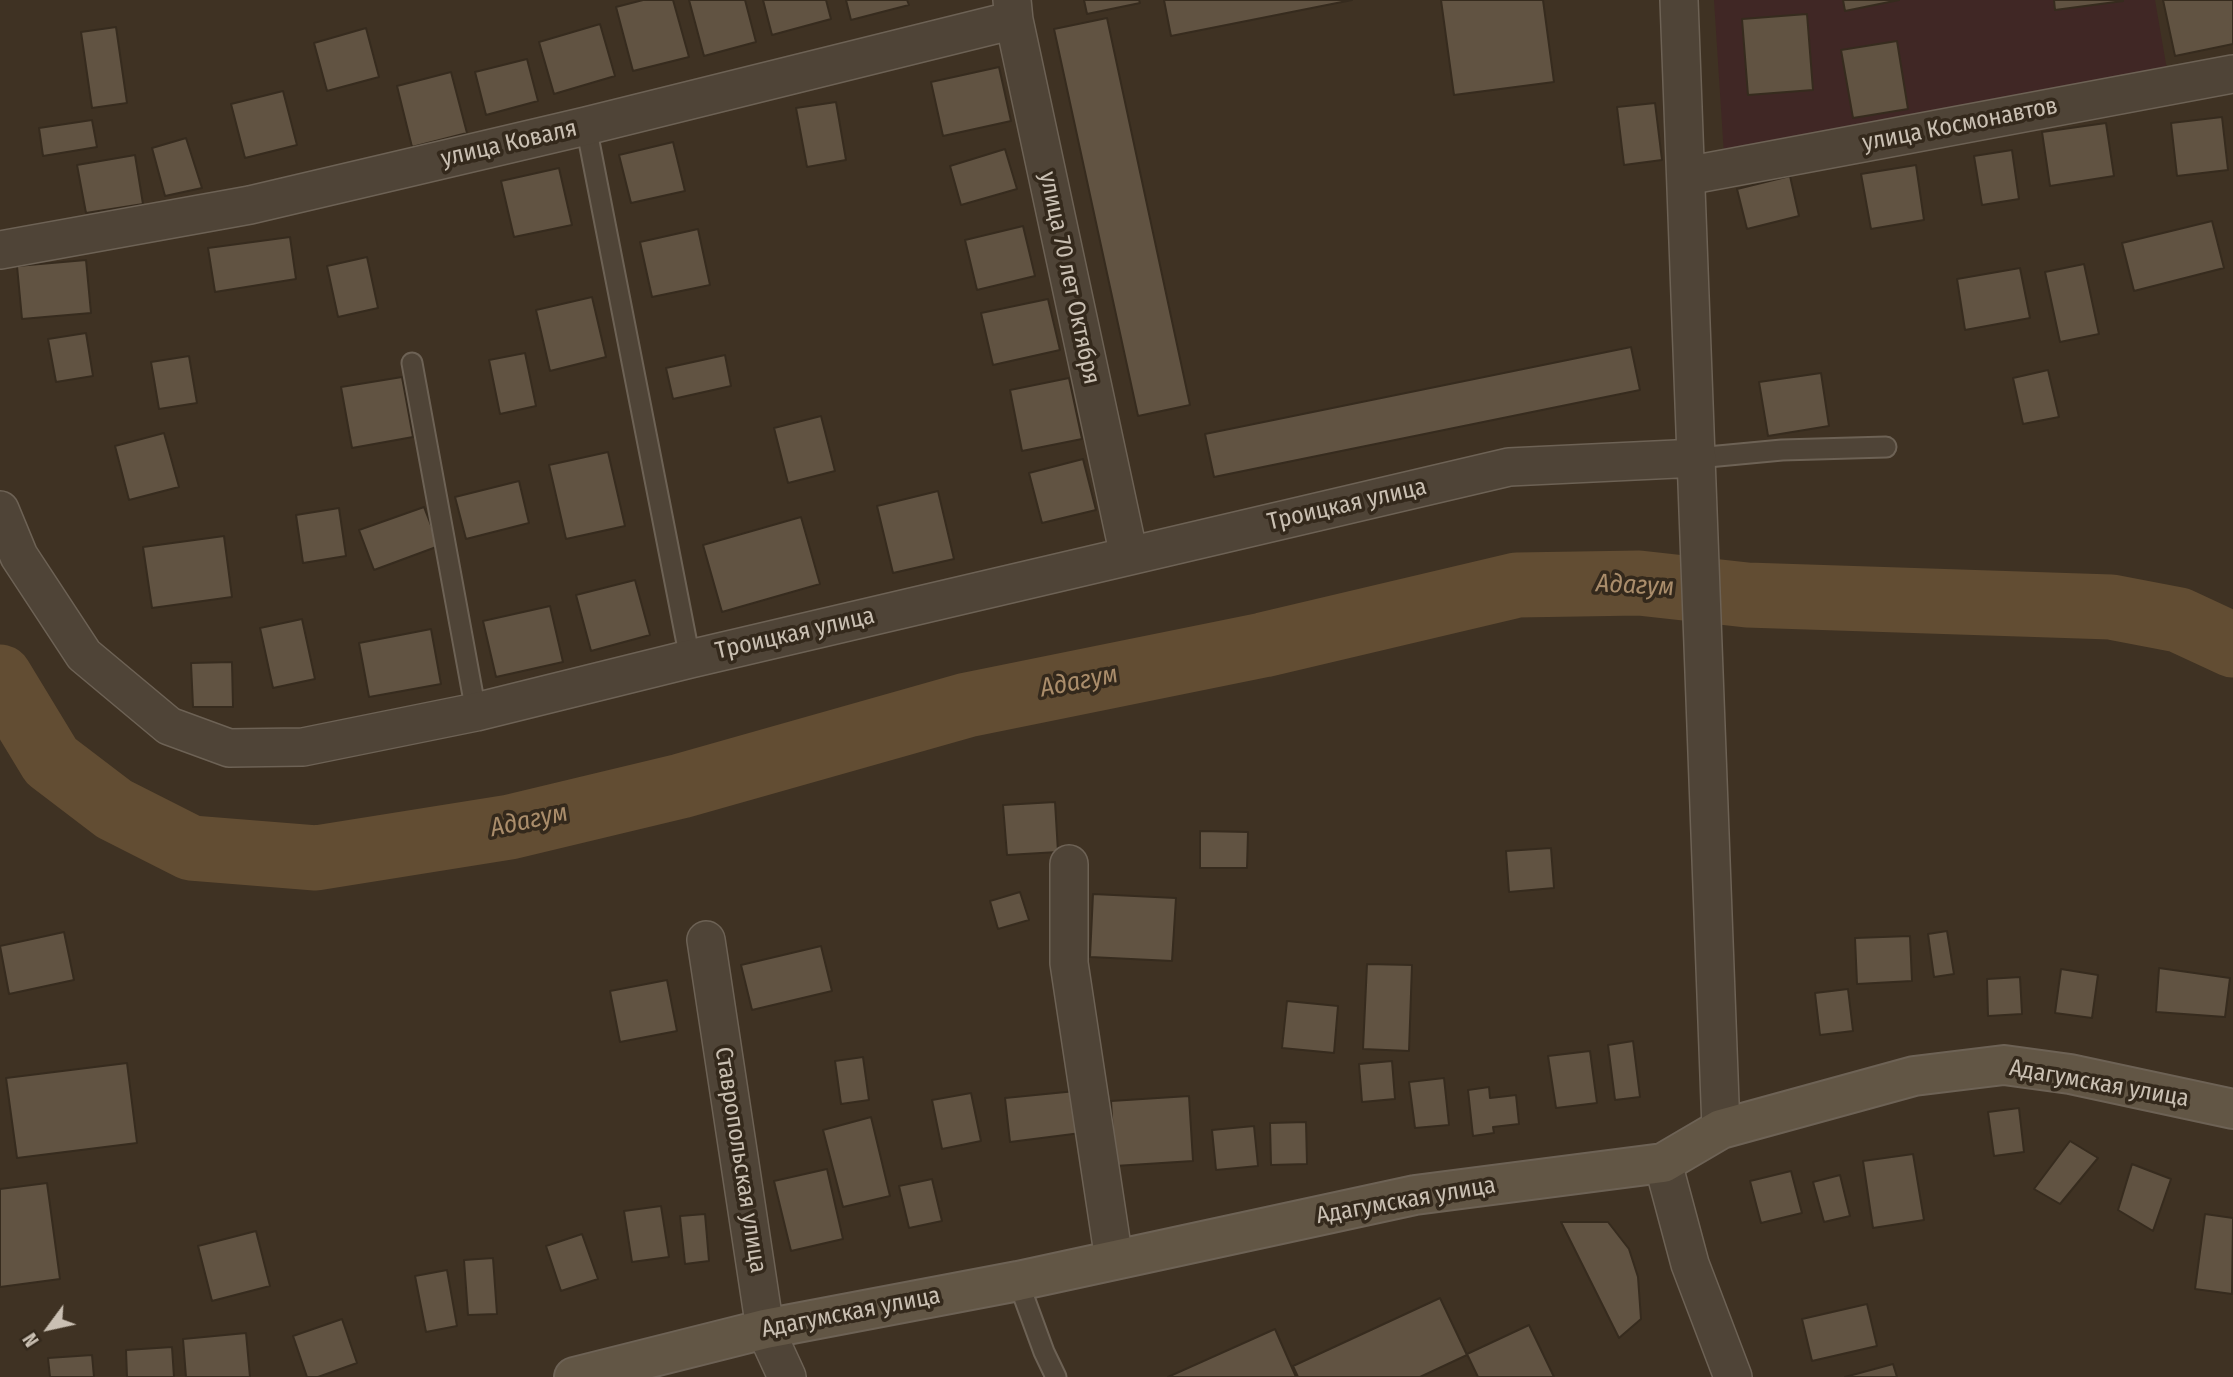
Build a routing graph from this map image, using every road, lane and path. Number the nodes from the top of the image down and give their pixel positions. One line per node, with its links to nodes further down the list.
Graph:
1 (1679, 0): 5 (street)
2 (1013, 10): 4 (street, улица Коваля); 11 (street, улица 70 лет Октября)
3 (2233, 74): 5 (street, улица Космонавтов)
4 (586, 126): 6 (street, улица Коваля); 12 (lane)
5 (1686, 176): 9 (street)
6 (0, 250)
7 (412, 363): 13 (lane)
8 (1886, 447): 9 (lane)
9 (1698, 458): 11 (street, Троицкая улица); 17 (street)
10 (0, 510): 13 (street, Троицкая улица)
11 (1129, 556): 12 (street, Троицкая улица)
12 (690, 659): 13 (street, Троицкая улица)
13 (476, 712)
14 (1069, 864): 19 (street)
15 (706, 940): 21 (street, Ставропольская улица)
16 (2233, 1109): 17 (main road, Адагумская улица)
17 (1721, 1129): 18 (main road, Адагумская улица)
18 (1663, 1163): 19 (main road, Адагумская улица); 25 (street)
19 (1114, 1260): 20 (main road, Адагумская улица)
20 (1018, 1281): 21 (main road, Адагумская улица); 24 (lane)
21 (765, 1329): 22 (main road, Адагумская улица); 23 (street, Ставропольская улица)
22 (574, 1377)
23 (787, 1377)
24 (1056, 1377)
25 (1733, 1377)

